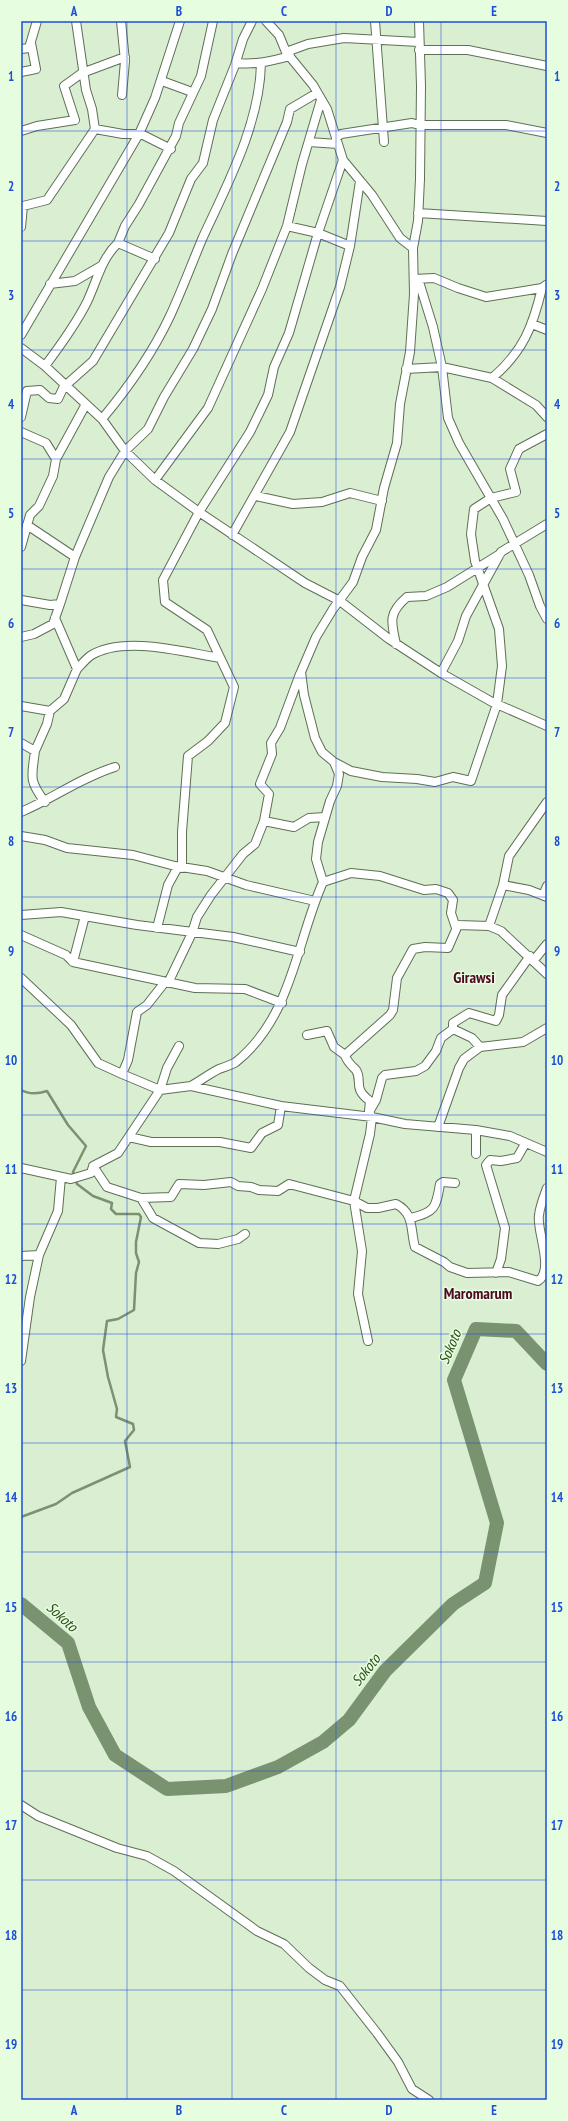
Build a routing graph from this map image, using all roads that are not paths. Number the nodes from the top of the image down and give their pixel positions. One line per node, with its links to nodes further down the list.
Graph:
1 (37, 21): 11 (street)
2 (76, 21): 20 (street)
3 (121, 21): 15 (street)
4 (180, 21): 21 (street)
5 (213, 21): 22 (street)
6 (252, 21): 16 (street)
7 (266, 21): 14 (street)
8 (376, 21): 10 (street)
9 (419, 21): 12 (street)
10 (376, 39): 12 (street); 14 (street); 26 (street)
11 (30, 43): 13 (street); 19 (street)
12 (419, 46): 18 (street); 25 (street)
13 (21, 49)
14 (288, 54): 17 (street); 24 (street)
15 (124, 57): 20 (street); 23 (street)
16 (236, 63): 17 (street); 46 (street)
17 (261, 63): 63 (street)
18 (547, 66)
19 (21, 72)
20 (82, 72): 27 (street); 28 (street)
21 (162, 81): 22 (street); 30 (street)
22 (192, 92): 34 (street)
23 (122, 95)
24 (319, 96): 31 (street); 32 (street); 66 (street)
25 (419, 125): 26 (street); 29 (street); 38 (street)
26 (383, 126): 31 (street); 33 (street)
27 (95, 129): 30 (street); 37 (street)
28 (21, 131)
29 (547, 133)
30 (139, 134): 34 (street); 49 (street)
31 (337, 141): 32 (street); 35 (street)
32 (309, 142): 40 (street)
33 (384, 142)
34 (171, 149): 43 (street)
35 (343, 160): 36 (street); 42 (street)
36 (360, 181): 44 (street); 45 (street)
37 (22, 202): 41 (street)
38 (418, 213): 39 (street); 45 (street)
39 (547, 221)
40 (287, 226): 42 (street); 68 (street)
41 (21, 227)
42 (318, 233): 44 (street); 72 (street)
43 (118, 243): 46 (street); 47 (street)
44 (350, 246): 69 (street)
45 (413, 248): 48 (street)
46 (155, 259): 59 (street)
47 (102, 266): 49 (street); 55 (street)
48 (414, 279): 50 (street); 56 (street); 57 (street)
49 (50, 284): 53 (street)
50 (545, 286): 51 (street)
51 (532, 324): 52 (street); 58 (street)
52 (547, 330)
53 (21, 335)
54 (21, 348): 55 (street)
55 (45, 366): 59 (street)
56 (442, 367): 57 (street); 58 (street); 70 (street)
57 (406, 369): 71 (street)
58 (492, 378): 61 (street)
59 (66, 385): 60 (street); 62 (street)
60 (86, 404): 63 (street); 67 (street)
61 (547, 416)
62 (21, 417)
63 (102, 419): 66 (street)
64 (21, 432): 67 (street)
65 (547, 434): 70 (street)
66 (125, 451): 68 (street); 79 (street)
67 (56, 459): 74 (street)
68 (154, 480): 72 (street)
69 (256, 496): 71 (street); 75 (street)
70 (491, 498): 76 (street); 80 (street)
71 (382, 501): 83 (street)
72 (199, 512): 75 (street); 89 (street)
73 (547, 524): 76 (street)
74 (27, 526): 77 (street); 79 (street)
75 (232, 536): 83 (street)
76 (513, 544): 78 (street); 86 (street)
77 (21, 547)
78 (500, 553): 80 (street); 81 (street)
79 (75, 557): 84 (street)
80 (477, 567): 81 (street); 88 (street)
81 (484, 584): 92 (street); 93 (street)
82 (21, 600): 84 (street)
83 (340, 601): 88 (street); 91 (street)
84 (60, 604): 85 (street)
85 (55, 618): 87 (street); 90 (street)
86 (547, 619)
87 (21, 637)
88 (396, 644): 92 (street)
89 (220, 658): 90 (street); 108 (street)
90 (77, 669): 95 (street)
91 (301, 672): 100 (street); 106 (street)
92 (441, 673): 93 (street)
93 (497, 704): 96 (street); 100 (street)
94 (21, 706): 95 (street)
95 (50, 711): 97 (street)
96 (547, 726)
97 (41, 734): 98 (street); 99 (street)
98 (22, 744): 99 (street)
99 (35, 751): 102 (street)
100 (334, 762): 105 (street)
101 (116, 767): 102 (street)
102 (44, 802): 104 (street)
103 (547, 802): 111 (street)
104 (21, 812)
105 (325, 817): 106 (street); 110 (street)
106 (264, 821): 109 (street)
107 (21, 836): 108 (street)
108 (180, 867): 109 (street); 118 (street)
109 (226, 878): 114 (street); 120 (street)
110 (323, 882): 114 (street); 119 (street)
111 (503, 885): 113 (street); 117 (street)
112 (547, 886): 113 (street)
113 (545, 896)
114 (315, 900): 123 (street)
115 (21, 915): 116 (street)
116 (85, 916): 118 (street); 125 (street)
117 (489, 926): 119 (street); 124 (street)
118 (156, 928): 120 (street)
119 (456, 928): 135 (street)
120 (192, 933): 123 (street); 128 (street)
121 (21, 935): 125 (street)
122 (547, 944): 124 (street)
123 (300, 952): 129 (street)
124 (532, 958): 126 (street); 131 (street)
125 (73, 962): 128 (street)
126 (547, 974)
127 (21, 978): 136 (street)
128 (167, 982): 129 (street); 136 (street)
129 (282, 1003): 137 (street)
130 (547, 1028): 134 (street)
131 (453, 1029): 134 (street); 140 (street)
132 (307, 1035): 135 (street)
133 (179, 1046): 138 (street)
134 (480, 1047): 141 (street)
135 (345, 1055): 140 (street)
136 (122, 1074): 138 (street)
137 (191, 1086): 138 (street); 139 (street)
138 (160, 1090): 143 (street)
139 (281, 1106): 140 (street); 143 (street)
140 (370, 1115): 141 (street); 153 (street)
141 (438, 1127): 142 (street)
142 (476, 1130): 144 (street); 146 (street)
143 (129, 1137): 147 (street)
144 (525, 1144): 145 (street); 159 (street)
145 (547, 1152)
146 (476, 1154)
147 (93, 1166): 149 (street); 152 (street)
148 (21, 1168): 149 (street)
149 (61, 1177): 157 (street)
150 (456, 1184): 154 (street)
151 (547, 1188): 156 (street)
152 (141, 1198): 153 (street); 155 (street)
153 (354, 1201): 154 (street); 160 (street)
154 (411, 1218): 159 (street)
155 (245, 1234)
156 (546, 1246): 159 (street)
157 (39, 1255): 158 (street); 161 (street)
158 (21, 1256)
159 (496, 1274)
160 (368, 1341)
161 (21, 1361)
162 (21, 1805): 163 (street)
163 (429, 2100)

